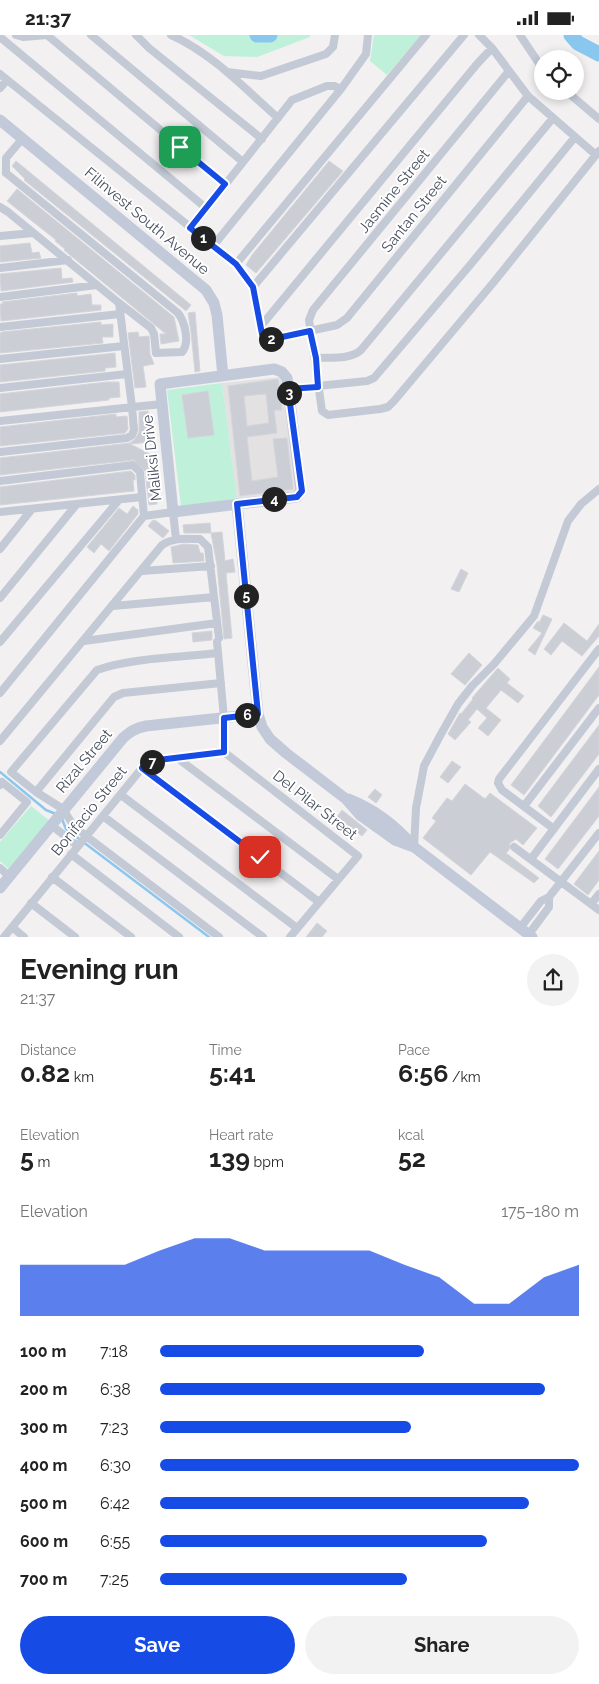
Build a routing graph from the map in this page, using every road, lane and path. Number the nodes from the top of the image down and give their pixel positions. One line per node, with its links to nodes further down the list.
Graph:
1 (16, 35): 2 (street)
2 (47, 35): 34 (street)
3 (90, 35): 32 (street)
4 (136, 35): 29 (street)
5 (171, 35): 16 (street)
6 (335, 35): 16 (street)
7 (368, 35): 20 (street)
8 (426, 35): 42 (street)
9 (464, 35): 45 (street)
10 (479, 35): 13 (street)
11 (520, 35): 14 (street)
12 (0, 37): 36 (street)
13 (492, 48): 15 (street); 49 (street)
14 (534, 56)
15 (508, 71): 21 (street); 51 (street, Jasmine Street)
16 (225, 72): 23 (street)
17 (0, 74): 18 (street)
18 (7, 80): 19 (street); 37 (street)
19 (0, 88)
20 (341, 89): 23 (street); 40 (street)
21 (528, 96): 24 (street); 51 (street, Santan Street)
22 (577, 100): 25 (street)
23 (278, 118): 29 (street)
24 (553, 118): 27 (street); 53 (street)
25 (599, 119)
26 (0, 120): 28 (street, Filinvest South Avenue)
27 (575, 137): 30 (street); 58 (street)
28 (23, 138): 31 (street); 56 (street, Filinvest South Avenue)
29 (262, 139): 32 (street)
30 (598, 153): 58 (street)
31 (3, 155): 33 (street)
32 (243, 162): 34 (street)
33 (3, 174): 47 (street)
34 (225, 184): 36 (street)
35 (0, 207): 38 (street)
36 (206, 208): 37 (street)
37 (190, 228): 40 (street)
38 (33, 233): 39 (street); 41 (street)
39 (0, 236)
40 (213, 246): 42 (street)
41 (68, 260): 43 (street); 44 (street)
42 (236, 264): 45 (street)
43 (0, 268)
44 (97, 285): 46 (street); 47 (street)
45 (253, 287): 49 (street)
46 (0, 297)
47 (119, 303): 48 (street)
48 (120, 314): 50 (street); 52 (street)
49 (261, 326): 51 (street, Santan Street)
50 (0, 327)
51 (310, 331): 53 (street)
52 (124, 346): 54 (street); 55 (street)
53 (316, 358): 58 (street)
54 (0, 359)
55 (127, 374): 57 (street); 61 (street)
56 (223, 376): 59 (street, Maliksi Drive); 60 (street, Maliksi Drive)
57 (0, 387)
58 (318, 387): 59 (street)
59 (288, 389): 68 (street, Maliksi Drive)
60 (162, 404): 61 (street); 71 (street, Maliksi Drive)
61 (132, 407): 62 (street); 63 (street)
62 (0, 421)
63 (0, 452)
64 (0, 481): 66 (street)
65 (599, 489): 106 (street)
66 (142, 497): 67 (street); 73 (street)
67 (119, 500): 69 (street); 83 (street)
68 (237, 504): 71 (street, Maliksi Drive); 89 (street)
69 (76, 505): 70 (street); 79 (street)
70 (32, 509): 72 (street); 75 (street)
71 (173, 511): 73 (street); 74 (street)
72 (0, 512)
73 (144, 516): 87 (street)
74 (176, 539): 76 (street); 77 (street)
75 (0, 549)
76 (210, 566): 77 (street); 78 (street)
77 (142, 571): 80 (street)
78 (214, 597): 80 (street); 81 (street)
79 (0, 598)
80 (113, 606): 82 (street)
81 (217, 623): 82 (street); 85 (street)
82 (84, 641): 91 (street)
83 (0, 642)
84 (599, 649): 99 (street)
85 (218, 653): 86 (street); 97 (street)
86 (221, 683): 90 (street); 97 (street)
87 (0, 693)
88 (599, 707): 99 (street)
89 (258, 714): 90 (street, Rizal Street); 106 (street)
90 (224, 718): 92 (street); 100 (street, Rizal Street)
91 (0, 741)
92 (224, 752): 93 (street, Bonifacio Street); 113 (street, Del Pilar Street)
93 (176, 757): 94 (street, Bonifacio Street); 113 (street)
94 (142, 768): 98 (street, Bonifacio Street); 117 (street)
95 (599, 769): 102 (street)
96 (0, 785): 104 (street)
97 (36, 792): 100 (street)
98 (120, 795): 101 (street, Bonifacio Street); 122 (street)
99 (524, 807): 102 (street)
100 (58, 816): 105 (street); 105 (street); 111 (street, Rizal Street)
101 (103, 817): 105 (street, Bonifacio Street); 130 (street)
102 (554, 829): 109 (street)
103 (599, 833): 114 (street)
104 (0, 835)
105 (82, 841): 108 (street, Bonifacio Street); 129 (street)
106 (414, 847): 123 (street)
107 (514, 847): 109 (street)
108 (71, 854): 112 (street, Bonifacio Street); 128 (street)
109 (531, 859): 114 (street)
110 (0, 868): 111 (street)
111 (9, 876): 115 (street, Rizal Street)
112 (52, 877): 118 (street, Bonifacio Street); 127 (street)
113 (338, 879): 117 (street, Del Pilar Street)
114 (561, 881): 119 (street); 123 (street)
115 (0, 888)
116 (599, 894): 119 (street)
117 (319, 902): 122 (street, Del Pilar Street)
118 (31, 903): 121 (street, Bonifacio Street); 126 (street)
119 (591, 904): 120 (street)
120 (599, 909)
121 (12, 927): 124 (street, Bonifacio Street); 125 (street)
122 (298, 928): 131 (street, Del Pilar Street)
123 (527, 933)
124 (4, 937)
125 (24, 937)
126 (76, 937)
127 (131, 937)
128 (179, 937)
129 (219, 937)
130 (263, 937)
131 (290, 937)

